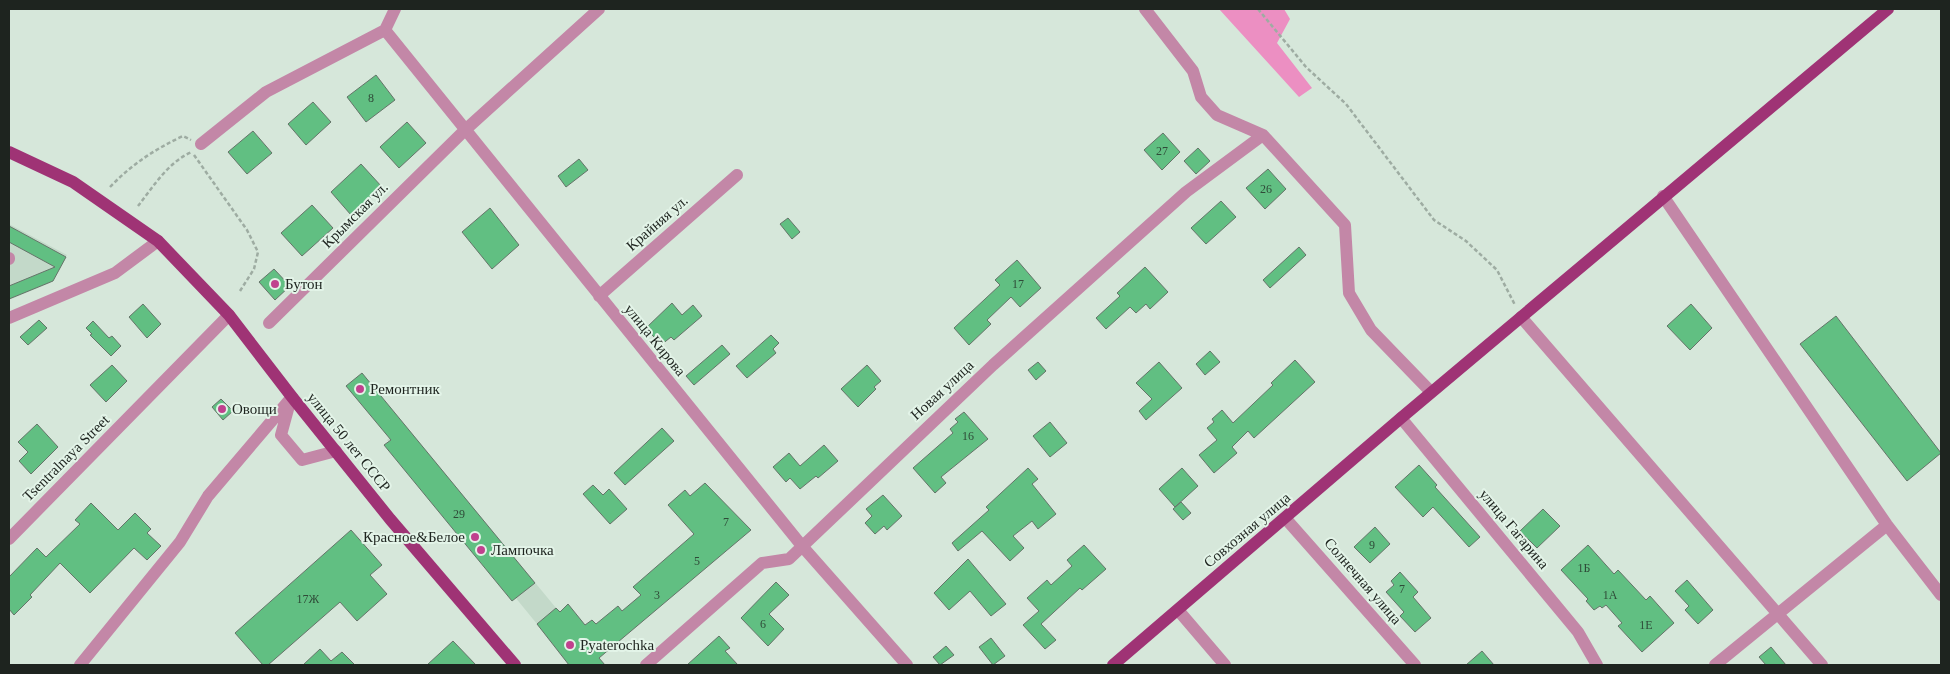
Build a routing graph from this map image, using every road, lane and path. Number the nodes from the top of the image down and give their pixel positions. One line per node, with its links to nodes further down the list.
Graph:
1 (395, 9): 6 (street)
2 (599, 9): 7 (street, Крымская ул.)
3 (1145, 9): 8 (street)
4 (1258, 9): 19 (path)
5 (1888, 9): 13 (main road, Совхозная улица)
6 (385, 30): 7 (street, улица Кирова); 9 (street)
7 (464, 131): 17 (street, улица Кирова); 21 (street, Крымская ул.)
8 (1263, 135): 22 (street); 29 (street, Новая улица)
9 (197, 148): 12 (path); 14 (path); 16 (path)
10 (9, 152): 15 (main road, улица 50 лет СССР)
11 (737, 175): 17 (street, Крайняя ул.)
12 (110, 187)
13 (1663, 196): 19 (main road, Совхозная улица); 27 (street)
14 (138, 206)
15 (158, 241): 18 (main road, улица 50 лет СССР); 20 (street)
16 (240, 290)
17 (599, 296): 29 (street, улица Кирова)
18 (229, 315): 23 (main road, улица 50 лет СССР); 28 (street)
19 (1520, 317): 22 (main road, Совхозная улица); 32 (street)
20 (9, 318)
21 (269, 323)
22 (1432, 392): 24 (main road, Совхозная улица)
23 (292, 397): 25 (main road, улица 50 лет СССР); 25 (street); 33 (street)
24 (1401, 418): 26 (main road, Совхозная улица); 40 (street, улица Гагарина)
25 (336, 451): 34 (main road, улица 50 лет СССР)
26 (1286, 519): 31 (main road, Совхозная улица); 39 (street, Солнечная улица)
27 (1887, 524): 30 (street); 32 (street)
28 (9, 539)
29 (802, 546): 35 (street, Новая улица); 36 (street, улица Кирова)
30 (1941, 595)
31 (1178, 610): 37 (main road, Совхозная улица); 38 (street)
32 (1776, 615): 41 (street); 42 (street)
33 (80, 665)
34 (515, 665)
35 (646, 665)
36 (907, 665)
37 (1113, 665)
38 (1225, 665)
39 (1415, 665)
40 (1597, 665)
41 (1715, 665)
42 (1822, 665)

